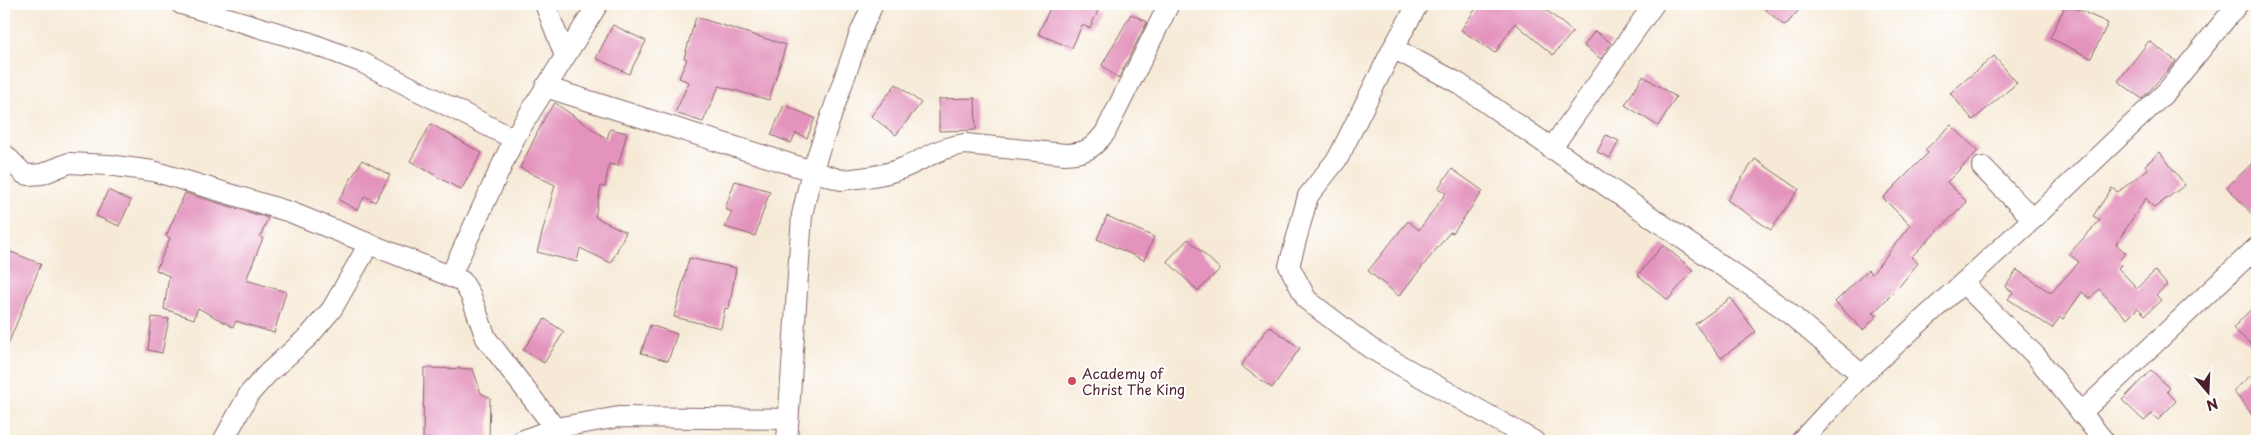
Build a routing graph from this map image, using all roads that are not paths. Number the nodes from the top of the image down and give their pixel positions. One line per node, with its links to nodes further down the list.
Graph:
1 (181, 4): 12 (street)
2 (544, 4): 10 (street)
3 (598, 4): 10 (street)
4 (873, 4): 16 (street)
5 (1169, 4): 16 (street)
6 (1418, 4): 9 (street)
7 (1654, 4): 13 (street)
8 (2238, 4): 17 (street)
9 (1393, 48): 13 (street); 29 (street)
10 (566, 56): 11 (street)
11 (546, 88): 12 (street); 16 (street)
12 (514, 139): 20 (street)
13 (1551, 149): 22 (street)
14 (4, 154): 18 (street)
15 (1982, 167): 17 (street)
16 (812, 172): 24 (street)
17 (2034, 219): 21 (street)
18 (369, 244): 20 (street); 26 (street)
19 (2257, 247): 23 (street)
20 (450, 277): 25 (street)
21 (1963, 283): 22 (street); 23 (street)
22 (1862, 375): 30 (street)
23 (2080, 413): 31 (street)
24 (788, 419): 25 (street); 28 (street)
25 (555, 428): 27 (street)
26 (222, 441)
27 (521, 441)
28 (787, 441)
29 (1534, 441)
30 (1801, 441)
31 (2104, 441)

